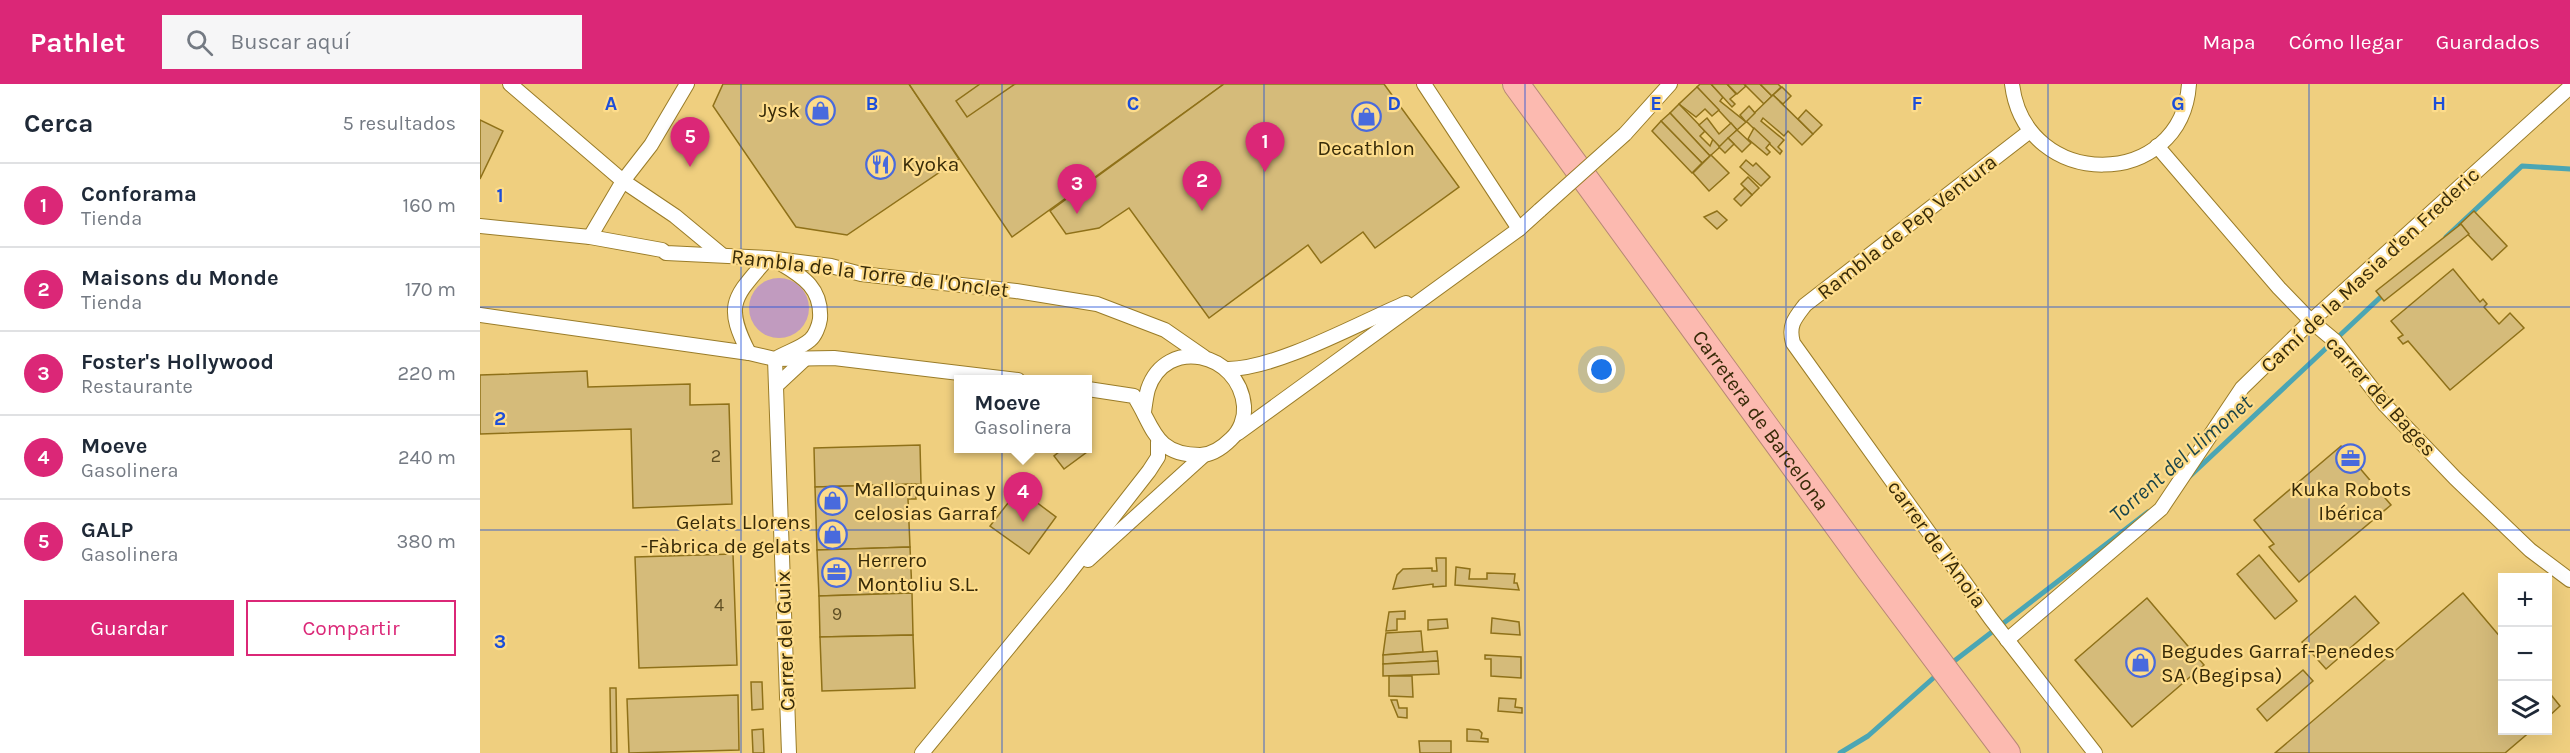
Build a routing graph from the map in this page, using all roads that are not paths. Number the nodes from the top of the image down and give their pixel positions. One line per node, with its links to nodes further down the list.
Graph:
1 (510, 84): 11 (street)
2 (687, 84): 11 (street)
3 (1424, 84): 13 (street)
4 (1516, 84): 38 (highway, Carretera de Barcelona)
5 (1670, 84): 13 (street, bridge)
6 (2012, 84): 9 (street)
7 (2189, 84): 10 (street)
8 (2570, 87): 19 (street, Camí de la Masia d'en Frederic)
9 (2030, 131): 10 (street); 20 (street, Rambla de Pep Ventura)
10 (2157, 146): 19 (street, carrer del Bages)
11 (623, 181): 14 (street); 15 (street)
12 (483, 228): 14 (street, Rambla de la Torre de l'Onclet)
13 (1519, 229): 17 (street)
14 (590, 237): 15 (street, Rambla de la Torre de l'Onclet)
15 (722, 255): 16 (street, Rambla de la Torre de l'Onclet)
16 (772, 259): 21 (street); 22 (street, Rambla de la Torre de l'Onclet); 23 (street)
17 (1428, 295): 25 (street); 30 (street)
18 (480, 315): 21 (street)
19 (2311, 321): 33 (street, carrer del Bages); 35 (street, Camí de la Masia d'en Frederic)
20 (1791, 328): 35 (street, carrer de l'Anoia)
21 (748, 353): 23 (street)
22 (1204, 357): 25 (street); 29 (street)
23 (775, 359): 24 (street); 27 (street, Carrer del Guix)
24 (805, 359): 26 (street); 27 (street)
25 (1228, 369): 30 (street)
26 (976, 375)
27 (776, 386): 36 (street, Carrer del Guix)
28 (1092, 391): 29 (street)
29 (1144, 412): 31 (street)
30 (1237, 434): 32 (street)
31 (1158, 442): 32 (street); 34 (street)
32 (1204, 455): 34 (street)
33 (2570, 580)
34 (1060, 585): 37 (street)
35 (2007, 640): 39 (street, carrer de l'Anoia)
36 (789, 753)
37 (922, 753)
38 (2007, 753)
39 (2095, 753)

